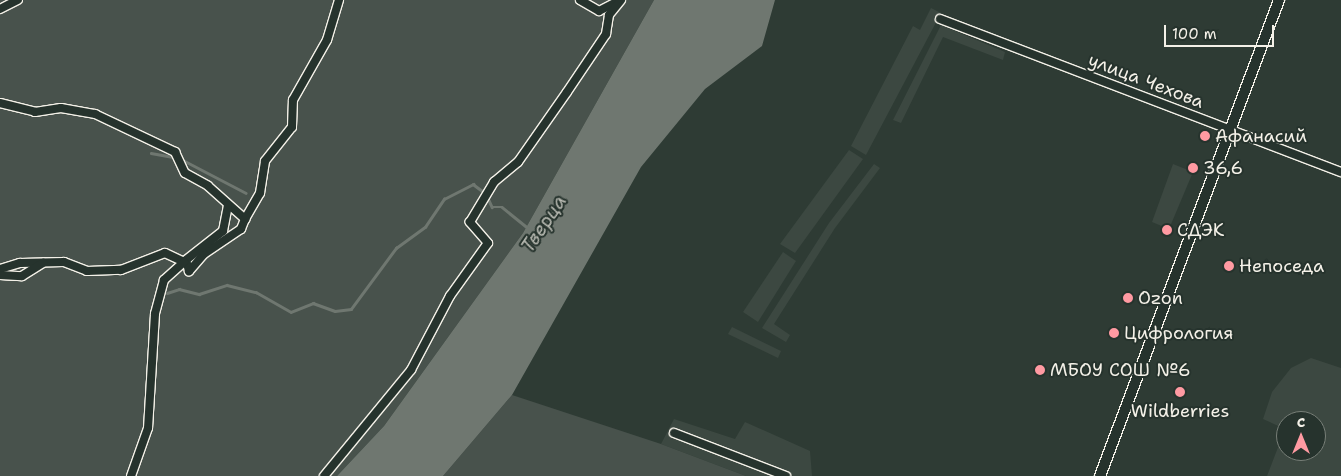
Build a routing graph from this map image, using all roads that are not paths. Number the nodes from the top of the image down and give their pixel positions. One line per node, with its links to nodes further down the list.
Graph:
1 (18, 0): 6 (street)
2 (339, 0): 12 (street)
3 (580, 0): 4 (street)
4 (621, 0): 19 (street)
5 (1279, 0): 9 (main road)
6 (0, 9)
7 (940, 19): 9 (street, улица Чехова)
8 (0, 103): 11 (street)
9 (1231, 128): 10 (street, улица Чехова); 21 (main road)
10 (1341, 172)
11 (228, 205): 12 (street); 13 (street)
12 (245, 219): 13 (street)
13 (184, 262): 14 (street); 18 (street)
14 (43, 264): 15 (street); 16 (street)
15 (0, 269)
16 (0, 275)
17 (674, 433): 20 (street)
18 (131, 476)
19 (324, 476)
20 (786, 476)
21 (1100, 476)

